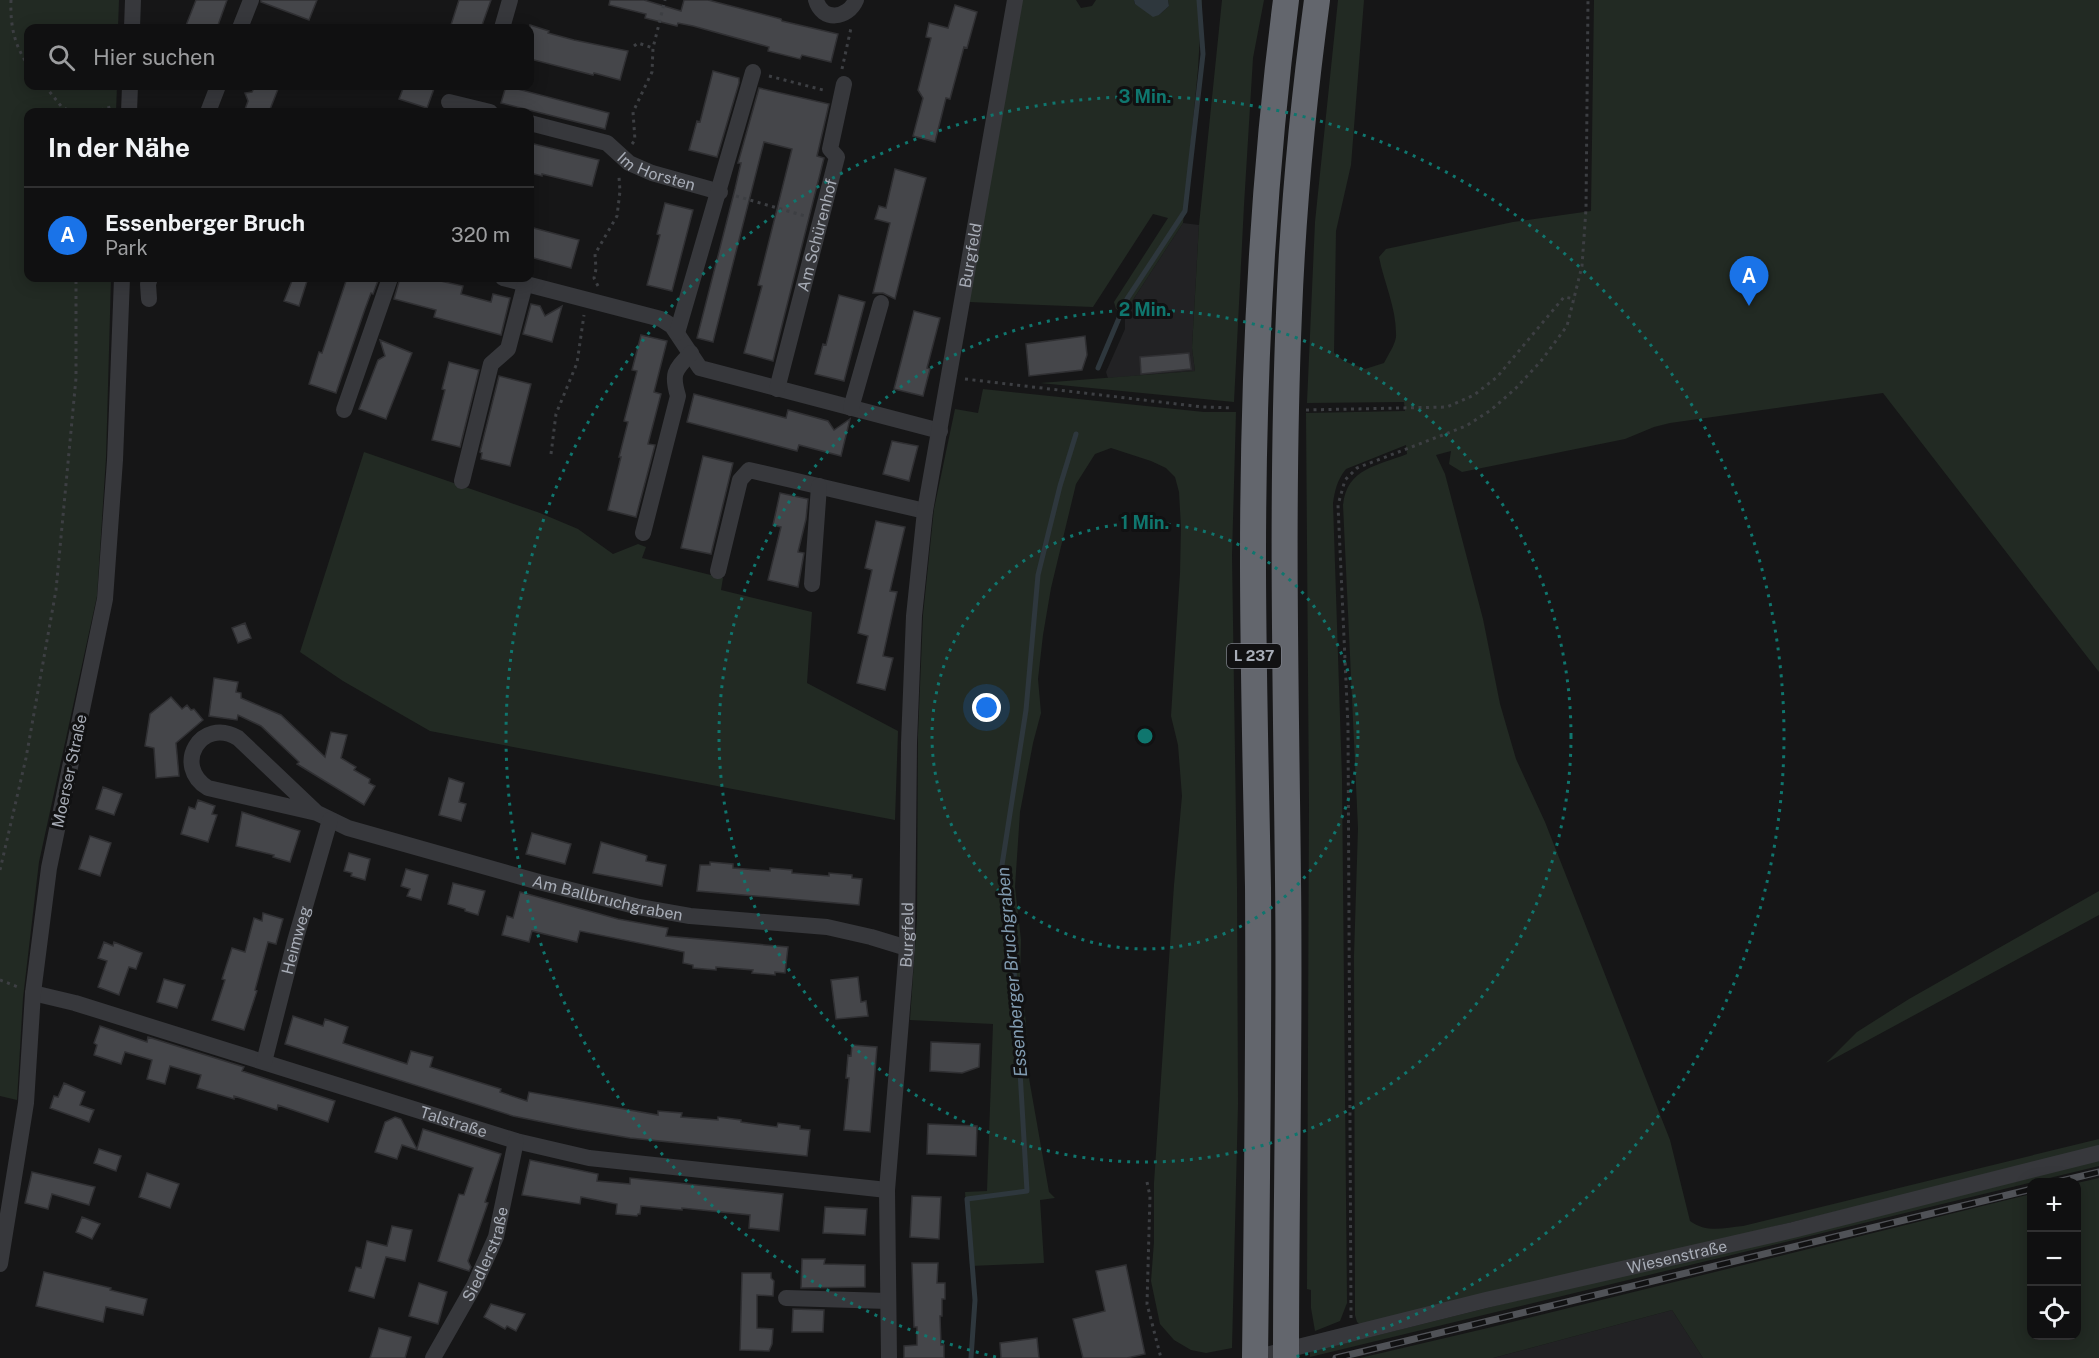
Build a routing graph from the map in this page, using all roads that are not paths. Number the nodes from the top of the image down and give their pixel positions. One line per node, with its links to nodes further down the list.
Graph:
1 (133, 0): 10 (street)
2 (251, 0): 11 (street)
3 (510, 0): 12 (street)
4 (799, 0): 8 (street)
5 (1014, 0): 35 (street, Burgfeld)
6 (1286, 0): 54 (highway, L 237)
7 (1317, 0): 55 (highway, L 237)
8 (816, 2): 9 (street)
9 (851, 7)
10 (132, 24)
11 (242, 24)
12 (503, 24)
13 (753, 72): 22 (street, Im Horsten)
14 (843, 89): 32 (street, Am Schürenhof)
15 (130, 90): 19 (street)
16 (216, 90): 20 (street)
17 (453, 90): 18 (street)
18 (447, 107)
19 (129, 108)
20 (210, 108)
21 (534, 124): 22 (street, Im Horsten)
22 (720, 192): 30 (street, Im Horsten)
23 (122, 282): 44 (street, Moerser Straße)
24 (149, 282): 28 (street)
25 (389, 282): 34 (street)
26 (518, 282): 27 (street)
27 (525, 284): 30 (street); 36 (street)
28 (148, 299)
29 (881, 303): 33 (street)
30 (677, 333): 31 (street)
31 (691, 353): 32 (street); 39 (street)
32 (777, 389): 33 (street)
33 (851, 408): 35 (street)
34 (344, 410)
35 (940, 431): 38 (street, Burgfeld)
36 (462, 481)
37 (819, 486): 38 (street); 40 (street); 41 (street)
38 (925, 511): 43 (street, Burgfeld)
39 (643, 533)
40 (718, 571)
41 (812, 584)
42 (324, 817): 42 (street, Am Ballbruchgraben); 43 (street, Am Ballbruchgraben); 45 (street, Heimweg)
43 (907, 948): 48 (street, Burgfeld)
44 (33, 993): 45 (street, Talstraße); 49 (street, Moerser Straße)
45 (264, 1062): 46 (street, Talstraße)
46 (516, 1141): 48 (street, Talstraße); 52 (street, Siedlerstraße)
47 (2099, 1153): 54 (street, Wiesenstraße)
48 (887, 1190): 51 (street, Burgfeld)
49 (0, 1264)
50 (786, 1298): 51 (street)
51 (888, 1301): 53 (street, Burgfeld)
52 (433, 1358)
53 (889, 1358)
54 (1255, 1358)
55 (1287, 1358)

